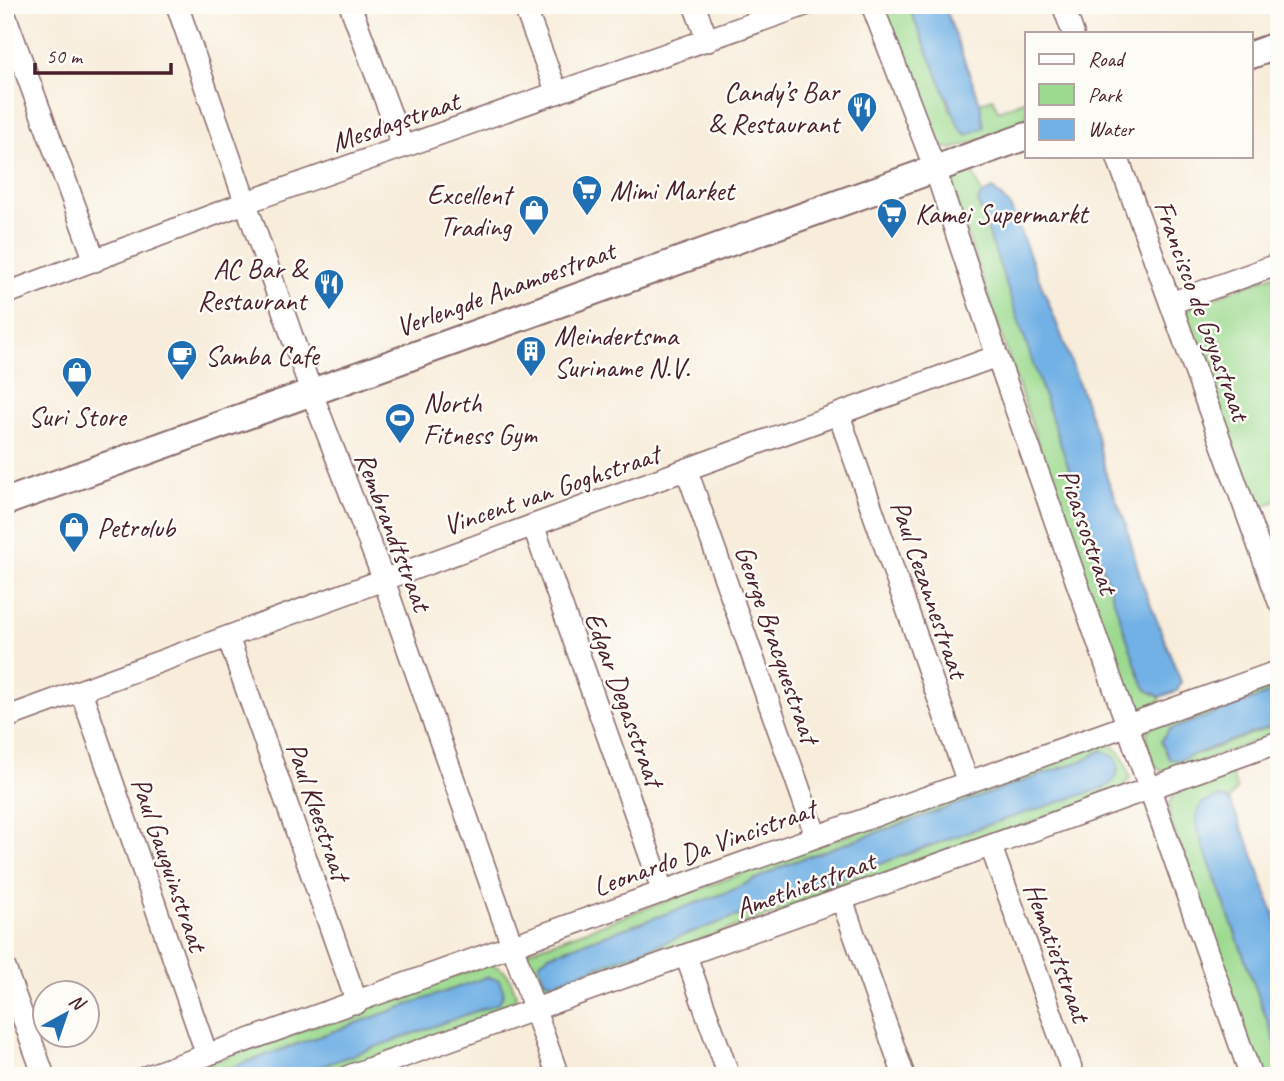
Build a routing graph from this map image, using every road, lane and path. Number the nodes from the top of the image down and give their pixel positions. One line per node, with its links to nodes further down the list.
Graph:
1 (177, 5): 18 (street, Rembrandtstraat)
2 (350, 5): 15 (street)
3 (524, 5): 13 (street)
4 (694, 5): 10 (street)
5 (805, 5): 10 (street, Mesdagstraat)
6 (872, 5): 17 (street, Picassostraat)
7 (1063, 5): 9 (street)
8 (5, 15): 19 (street)
9 (1073, 32)
10 (708, 41): 13 (street, Mesdagstraat)
11 (1279, 45): 12 (street)
12 (1252, 55)
13 (557, 93): 15 (street, Mesdagstraat)
14 (1025, 137): 17 (street, Verlengde Anamoestraat)
15 (403, 148): 18 (street, Mesdagstraat)
16 (1118, 158): 22 (street, Francisco de Goyastraat)
17 (936, 169): 23 (street, Picassostraat); 24 (street, Verlengde Anamoestraat)
18 (247, 202): 19 (street, Mesdagstraat); 24 (street, Rembrandtstraat)
19 (95, 261): 21 (street, Mesdagstraat)
20 (1279, 264): 22 (street)
21 (5, 294)
22 (1171, 303): 30 (street, Francisco de Goyastraat)
23 (997, 356): 25 (street, Vincent van Goghstraat); 35 (street, Picassostraat)
24 (311, 391): 27 (street, Verlengde Anamoestraat); 29 (street, Rembrandtstraat)
25 (839, 415): 26 (street, Vincent van Goghstraat); 37 (street, Paul Cezannestraat)
26 (687, 471): 28 (street, Vincent van Goghstraat); 39 (street, George Bracquestraat)
27 (5, 502)
28 (533, 525): 29 (street, Vincent van Goghstraat); 41 (street, Edgar Degasstraat)
29 (383, 578): 31 (street, Vincent van Goghstraat); 43 (street, Rembrandtstraat)
30 (1279, 602)
31 (228, 637): 33 (street, Vincent van Goghstraat); 46 (street, Paul Kleestraat)
32 (1279, 671): 35 (street, Leonardo Da Vincistraat)
33 (81, 691): 34 (street, Vincent van Goghstraat); 48 (street, Paul Gauguinstraat)
34 (5, 718)
35 (1128, 724): 37 (street, Leonardo Da Vincistraat); 38 (street, Picassostraat)
36 (1279, 742): 38 (street, Amethietstraat)
37 (967, 780): 39 (street, Leonardo Da Vincistraat)
38 (1148, 789): 40 (street, Amethietstraat); 57 (street, Picassostraat)
39 (816, 836): 41 (street, Leonardo Da Vincistraat)
40 (991, 847): 42 (street, Amethietstraat); 56 (street, Hematietstraat)
41 (663, 892): 43 (street, Leonardo Da Vincistraat)
42 (842, 900): 44 (street, Amethietstraat); 55 (street)
43 (511, 945): 46 (street, Leonardo Da Vincistraat); 47 (street, Rembrandtstraat)
44 (686, 956): 47 (street, Amethietstraat); 54 (street)
45 (5, 968): 50 (street)
46 (357, 1003): 48 (street, Leonardo Da Vincistraat)
47 (534, 1009): 49 (street, Amethietstraat); 53 (street, Rembrandtstraat)
48 (207, 1055): 51 (street, Leonardo Da Vincistraat)
49 (385, 1070): 52 (street, Amethietstraat)
50 (44, 1076)
51 (148, 1076)
52 (349, 1076)
53 (558, 1076)
54 (729, 1076)
55 (904, 1076)
56 (1074, 1076)
57 (1251, 1076)

